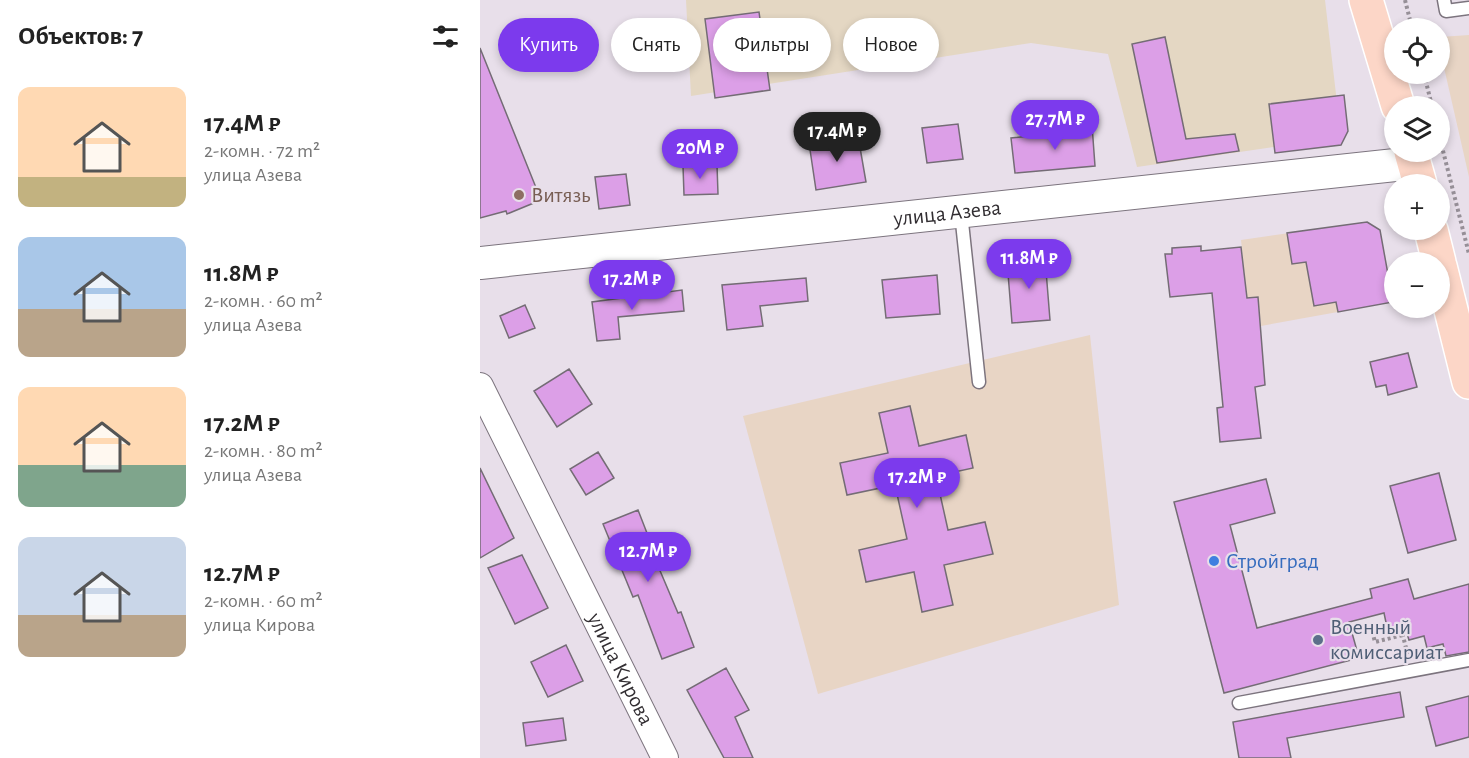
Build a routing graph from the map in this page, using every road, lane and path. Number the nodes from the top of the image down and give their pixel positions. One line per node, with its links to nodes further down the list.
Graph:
1 (1366, 0): 6 (main road)
2 (1405, 0): 5 (path)
3 (1444, 0): 4 (lane)
4 (1469, 8)
5 (1410, 18)
6 (1395, 96)
7 (1446, 162): 10 (path)
8 (1415, 166): 9 (street, улица Азева)
9 (961, 211): 11 (street, улица Азева); 13 (lane)
10 (1469, 254)
11 (480, 263)
12 (1450, 305): 14 (main road)
13 (979, 382)
14 (1469, 382)
15 (480, 386): 22 (street, улица Кирова)
16 (1401, 628): 18 (path)
17 (1352, 632): 18 (path)
18 (1403, 635): 20 (path)
19 (1469, 660): 20 (lane)
20 (1412, 671): 21 (lane)
21 (1239, 703)
22 (665, 758)

